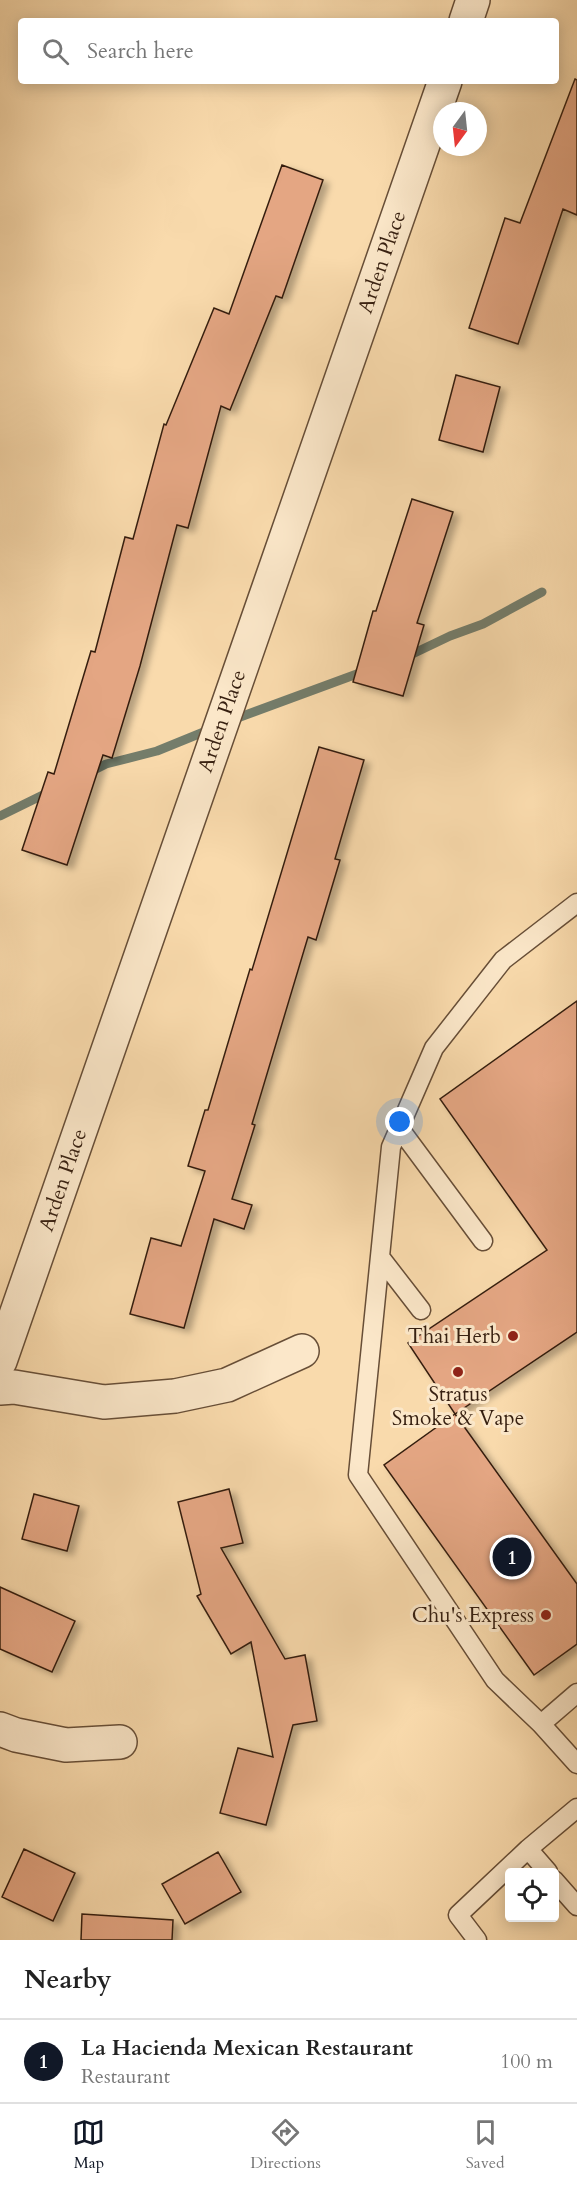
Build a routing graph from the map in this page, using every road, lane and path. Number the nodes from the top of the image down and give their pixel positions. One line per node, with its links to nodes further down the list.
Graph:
1 (444, 84): 8 (street, Arden Place)
2 (577, 903): 3 (lane)
3 (400, 1128): 4 (lane); 5 (lane)
4 (483, 1241)
5 (380, 1257): 6 (lane); 11 (lane)
6 (421, 1311)
7 (302, 1352): 9 (street)
8 (0, 1361)
9 (0, 1388)
10 (577, 1693): 11 (lane)
11 (541, 1724): 14 (lane)
12 (0, 1729): 13 (street)
13 (120, 1742)
14 (577, 1764)
15 (577, 1808): 16 (lane)
16 (528, 1849): 17 (lane); 20 (lane)
17 (545, 1868)
18 (559, 1885): 19 (lane)
19 (577, 1906)
20 (477, 1940)

